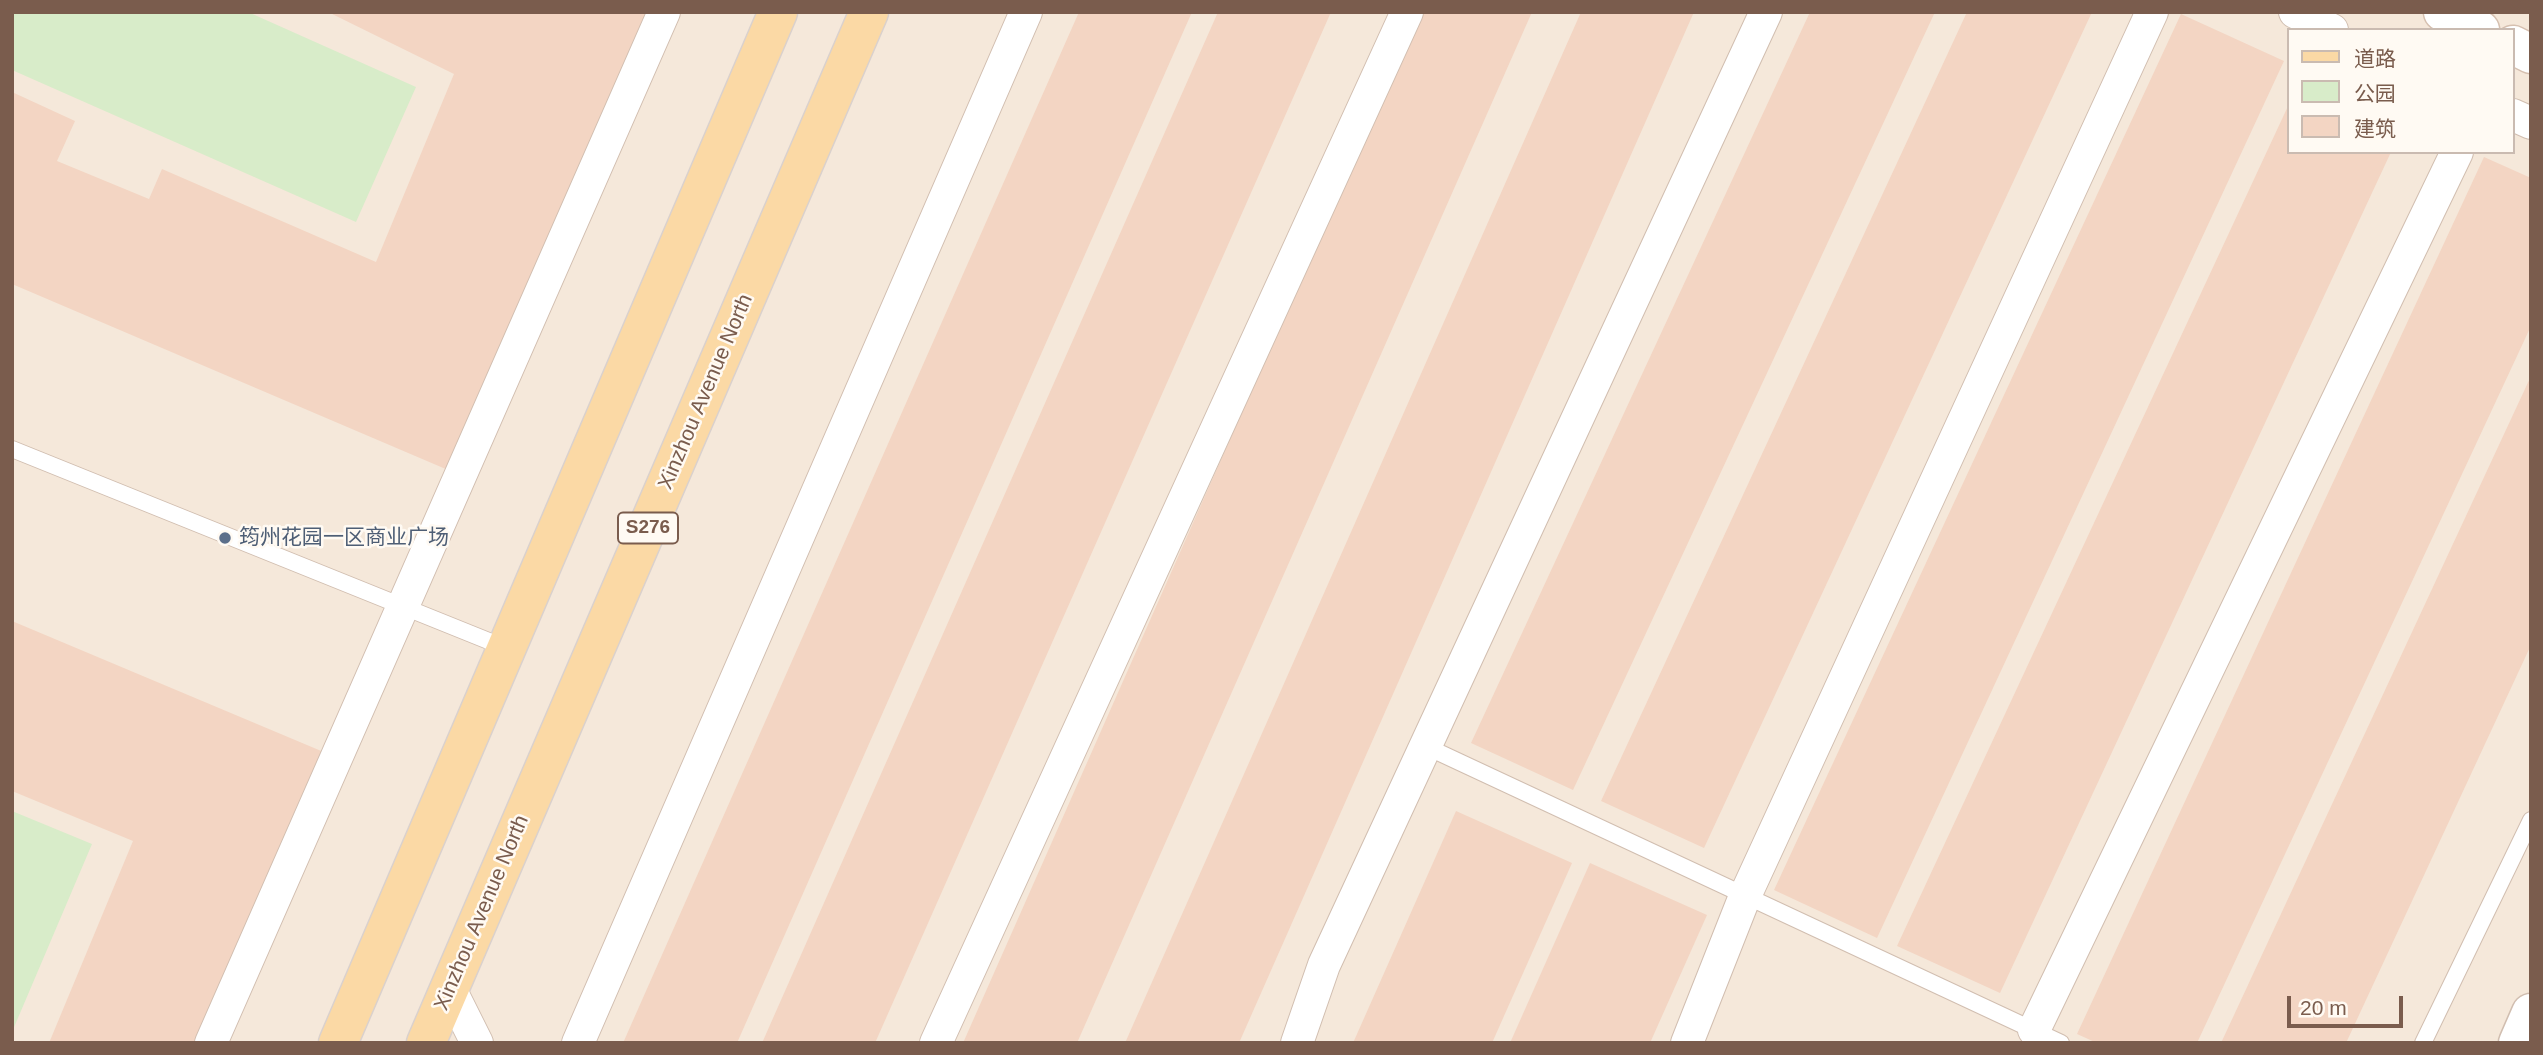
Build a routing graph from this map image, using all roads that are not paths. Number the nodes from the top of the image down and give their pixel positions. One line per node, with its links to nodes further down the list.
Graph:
1 (664, 12): 18 (street)
2 (778, 12): 19 (main road)
3 (869, 12): 23 (main road, Xinzhou Avenue North / S276)
4 (1026, 12): 30 (street)
5 (1407, 12): 31 (street)
6 (1766, 12): 20 (street)
7 (2152, 12): 22 (street)
8 (2295, 12): 10 (street)
9 (2443, 12): 11 (main road)
10 (2329, 28)
11 (2476, 28)
12 (2515, 46): 13 (main road)
13 (2531, 54)
14 (2515, 115): 15 (street)
15 (2531, 123)
16 (2456, 154): 25 (street)
17 (12, 449): 18 (lane)
18 (403, 607): 19 (lane); 26 (street)
19 (506, 649): 27 (main road)
20 (1425, 746): 22 (lane); 32 (street)
21 (2531, 820): 34 (lane)
22 (1745, 896): 25 (lane); 33 (street)
23 (450, 989): 28 (main road, Xinzhou Avenue North / S276); 29 (street)
24 (2531, 1013): 35 (main road)
25 (2047, 1037)
26 (211, 1043)
27 (338, 1043)
28 (426, 1043)
29 (477, 1043)
30 (578, 1043)
31 (936, 1043)
32 (1297, 1043)
33 (1687, 1043)
34 (2423, 1043)
35 (2518, 1043)

